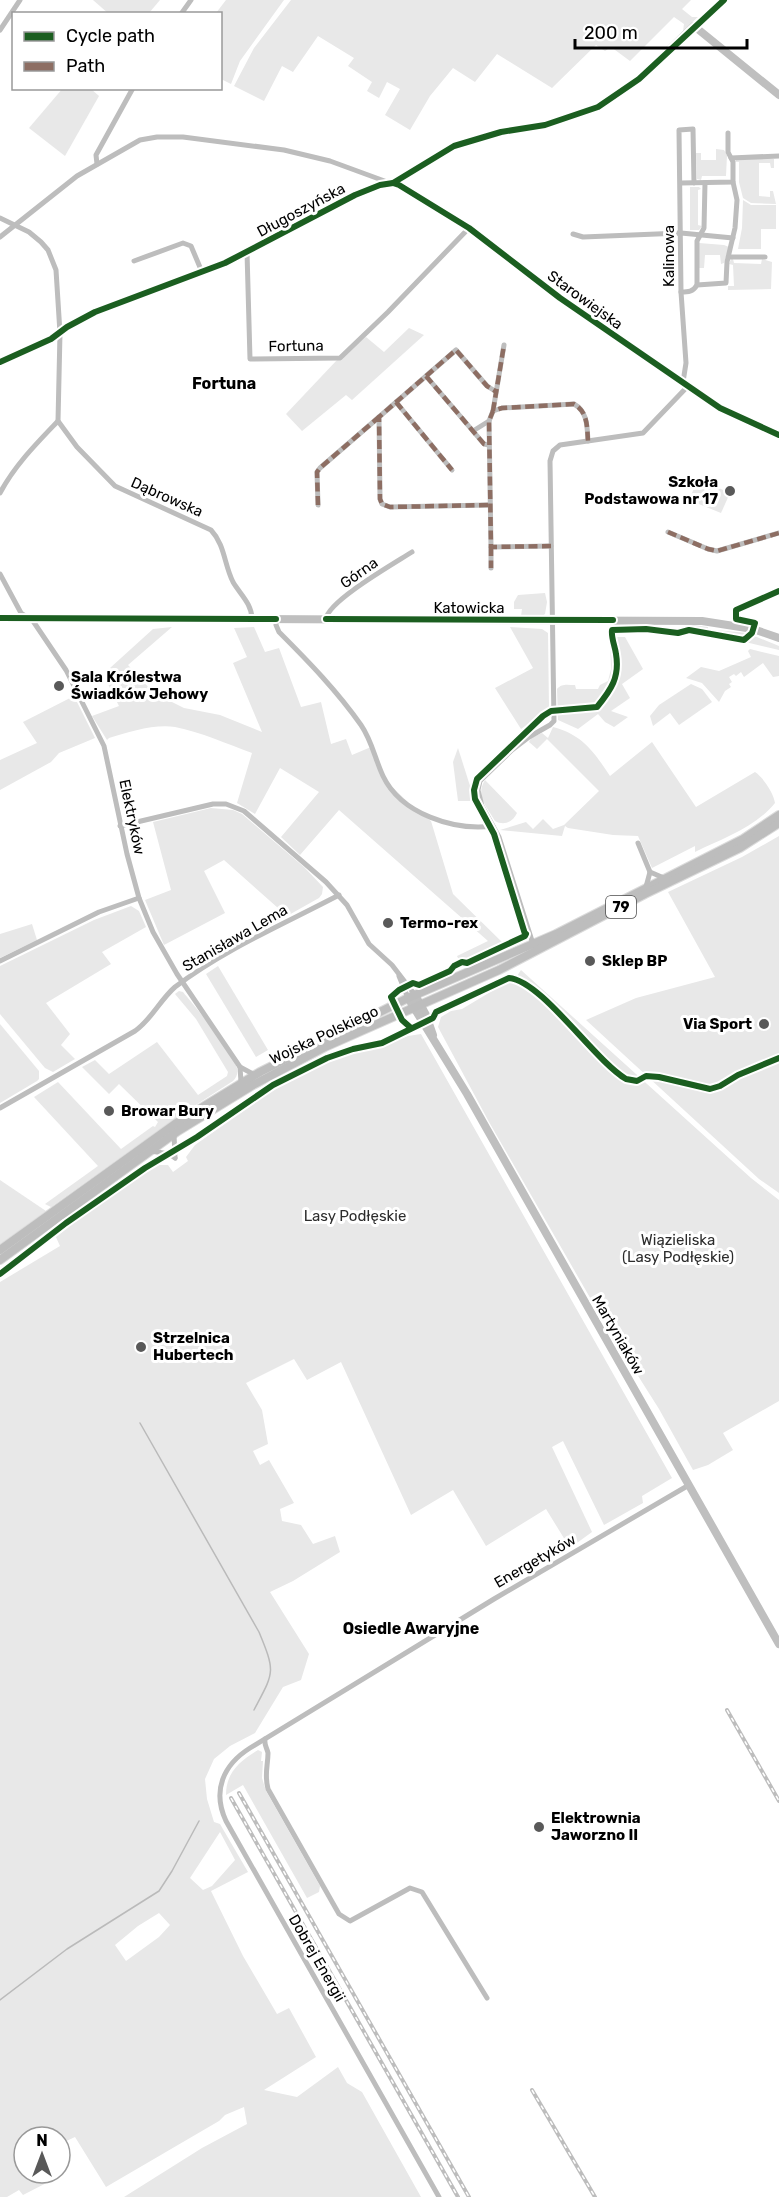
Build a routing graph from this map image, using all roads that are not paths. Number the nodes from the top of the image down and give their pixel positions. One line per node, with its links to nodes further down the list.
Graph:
1 (20, 0): 4 (street)
2 (724, 0): 3 (street, Długoszyńska)
3 (694, 26): 6 (street); 11 (street, Długoszyńska)
4 (0, 30)
5 (132, 90): 10 (street)
6 (779, 95)
7 (728, 133): 9 (street)
8 (779, 156): 9 (street)
9 (731, 158): 15 (street)
10 (97, 165): 11 (street, Starowiejska); 17 (street, Starowiejska)
11 (393, 183): 18 (street, Starowiejska); 24 (street, Długoszyńska)
12 (681, 183): 13 (street); 13 (street, Kalinowa); 19 (street, Kalinowa)
13 (694, 183): 14 (street)
14 (705, 183): 15 (street); 21 (street)
15 (733, 183): 23 (street)
16 (0, 218): 17 (street)
17 (16, 225): 22 (street, Starowiejska); 31 (street)
18 (469, 228): 24 (street, Fortuna); 35 (street, Starowiejska)
19 (681, 232): 20 (street); 21 (street); 30 (street, Kalinowa)
20 (573, 234)
21 (701, 234): 23 (street); 29 (street)
22 (0, 237)
23 (733, 238): 25 (street)
24 (248, 252): 28 (street, Długoszyńska)
25 (729, 257): 26 (street); 29 (street)
26 (765, 257)
27 (134, 261): 28 (street)
28 (202, 272): 31 (street, Długoszyńska)
29 (697, 285): 30 (street)
30 (681, 292): 35 (street, Kalinowa)
31 (60, 333): 33 (street, Długoszyńska); 40 (street)
32 (504, 345): 36 (street)
33 (0, 362)
34 (426, 376): 36 (street); 37 (street); 42 (street)
35 (686, 384): 43 (street, Starowiejska); 44 (street)
36 (495, 391): 38 (street)
37 (396, 402): 39 (street); 46 (street)
38 (493, 411): 41 (street); 44 (street)
39 (379, 417): 48 (street); 49 (street)
40 (58, 421): 47 (street); 59 (street, Dąbrowska)
41 (489, 421): 42 (street); 45 (street)
42 (473, 431): 45 (street)
43 (779, 435)
44 (588, 441): 52 (street)
45 (489, 445): 49 (street)
46 (452, 470)
47 (0, 493)
48 (318, 505)
49 (489, 505): 53 (street)
50 (668, 532): 51 (street)
51 (779, 532)
52 (551, 546): 53 (street); 62 (street)
53 (490, 547): 55 (street)
54 (412, 552): 61 (street, Górna)
55 (491, 568)
56 (0, 574): 58 (street, Elektryków)
57 (0, 618): 58 (street, Katowicka)
58 (28, 618): 59 (street, Katowicka); 66 (street, Elektryków)
59 (252, 619): 60 (street, Katowicka)
60 (276, 619): 61 (street, Katowicka); 67 (street)
61 (326, 619): 62 (street, Katowicka)
62 (553, 620): 63 (street, Katowicka); 67 (street)
63 (779, 638)
64 (779, 815): 70 (main road, Wojska Polskiego / 79)
65 (779, 823): 78 (main road, Wojska Polskiego / 79)
66 (120, 826): 72 (street); 73 (street, Elektryków)
67 (494, 826): 74 (street)
68 (638, 843): 69 (street)
69 (650, 872): 70 (street); 71 (street)
70 (664, 878): 71 (main road, Wojska Polskiego / 79)
71 (646, 887): 74 (main road, Wojska Polskiego / 79)
72 (339, 895): 76 (street, Stanisława Lema); 77 (street)
73 (139, 898): 75 (street); 76 (street, Elektryków)
74 (533, 944): 77 (main road, Wojska Polskiego / 79)
75 (0, 961)
76 (183, 982): 82 (street, Elektryków); 85 (street, Stanisława Lema)
77 (412, 997): 79 (street, Martyniaków); 83 (main road, Wojska Polskiego / 79)
78 (432, 999): 79 (main road, Wojska Polskiego / 79); 81 (street)
79 (417, 1006): 80 (main road, Wojska Polskiego / 79); 81 (street, Martyniaków)
80 (400, 1014): 81 (street); 86 (main road, Wojska Polskiego / 79)
81 (424, 1020): 90 (street, Martyniaków)
82 (240, 1067): 83 (street, Elektryków); 84 (street)
83 (255, 1075): 84 (main road, Wojska Polskiego / 79)
84 (241, 1082): 88 (main road, Wojska Polskiego / 79)
85 (0, 1108)
86 (174, 1134): 87 (main road, Wojska Polskiego / 79); 87 (street)
87 (150, 1151): 89 (main road, Wojska Polskiego / 79)
88 (0, 1250)
89 (0, 1260)
90 (689, 1485): 91 (street, Martyniaków); 92 (street, Energetyków)
91 (779, 1644)
92 (394, 1660): 93 (street, Dobrej Energii)
93 (265, 1739): 94 (street); 95 (street, Dobrej Energii)
94 (487, 1998)
95 (439, 2197)

